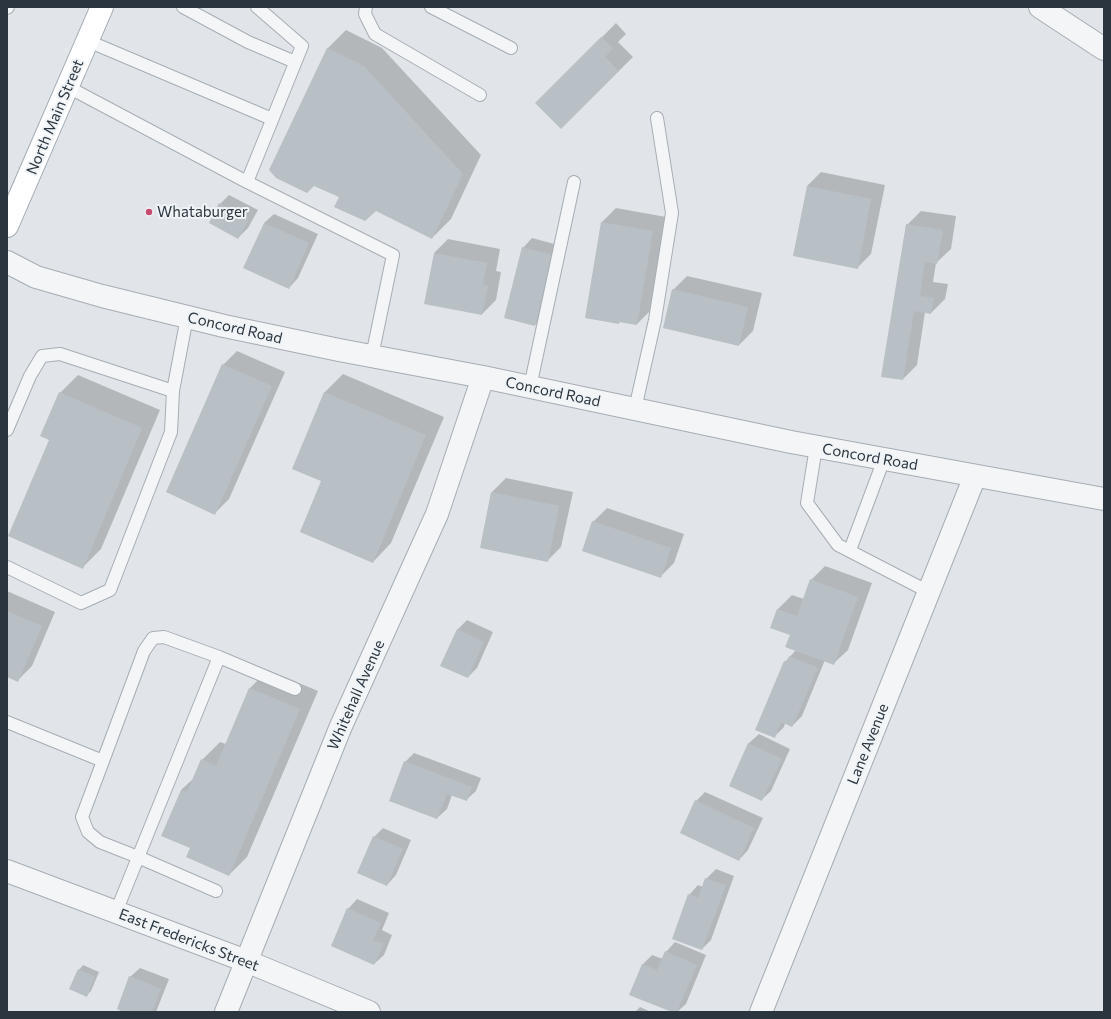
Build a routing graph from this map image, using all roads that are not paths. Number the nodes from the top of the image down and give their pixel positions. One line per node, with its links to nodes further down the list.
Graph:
1 (102, 7): 7 (main road, North Main Street)
2 (183, 7): 10 (lane)
3 (256, 7): 10 (lane)
4 (366, 7): 12 (lane)
5 (431, 7): 8 (lane)
6 (1040, 7): 9 (street)
7 (88, 41): 11 (main road, North Main Street); 14 (lane)
8 (511, 48)
9 (1104, 49)
10 (295, 62): 14 (lane)
11 (68, 87): 15 (lane); 17 (main road, North Main Street)
12 (480, 95)
13 (657, 118): 24 (lane)
14 (272, 119): 15 (lane)
15 (247, 182): 20 (lane)
16 (574, 182): 22 (lane)
17 (7, 226)
18 (7, 262): 19 (street, Concord Road)
19 (187, 317): 20 (street, Concord Road); 23 (lane)
20 (372, 356): 21 (street, Concord Road)
21 (483, 377): 22 (street, Concord Road); 41 (street, Whitehall Avenue)
22 (530, 387): 24 (street, Concord Road)
23 (173, 391): 25 (lane); 31 (lane)
24 (635, 409): 26 (street, Concord Road)
25 (7, 430)
26 (816, 447): 27 (street, Concord Road); 30 (lane)
27 (884, 459): 28 (street, Concord Road); 30 (lane)
28 (976, 476): 29 (street, Concord Road); 32 (street, Lane Avenue)
29 (1104, 499)
30 (850, 550): 32 (lane)
31 (7, 566)
32 (929, 592): 44 (street, Lane Avenue)
33 (218, 657): 34 (lane); 36 (lane); 37 (lane)
34 (295, 689)
35 (7, 722): 36 (lane)
36 (103, 761): 37 (lane)
37 (138, 857): 39 (lane); 40 (lane)
38 (7, 871): 40 (street, East Fredericks Street)
39 (216, 892)
40 (116, 912): 41 (street, East Fredericks Street)
41 (246, 961): 42 (street, Whitehall Avenue); 43 (street, East Fredericks Street)
42 (226, 1012)
43 (369, 1012)
44 (761, 1012)

